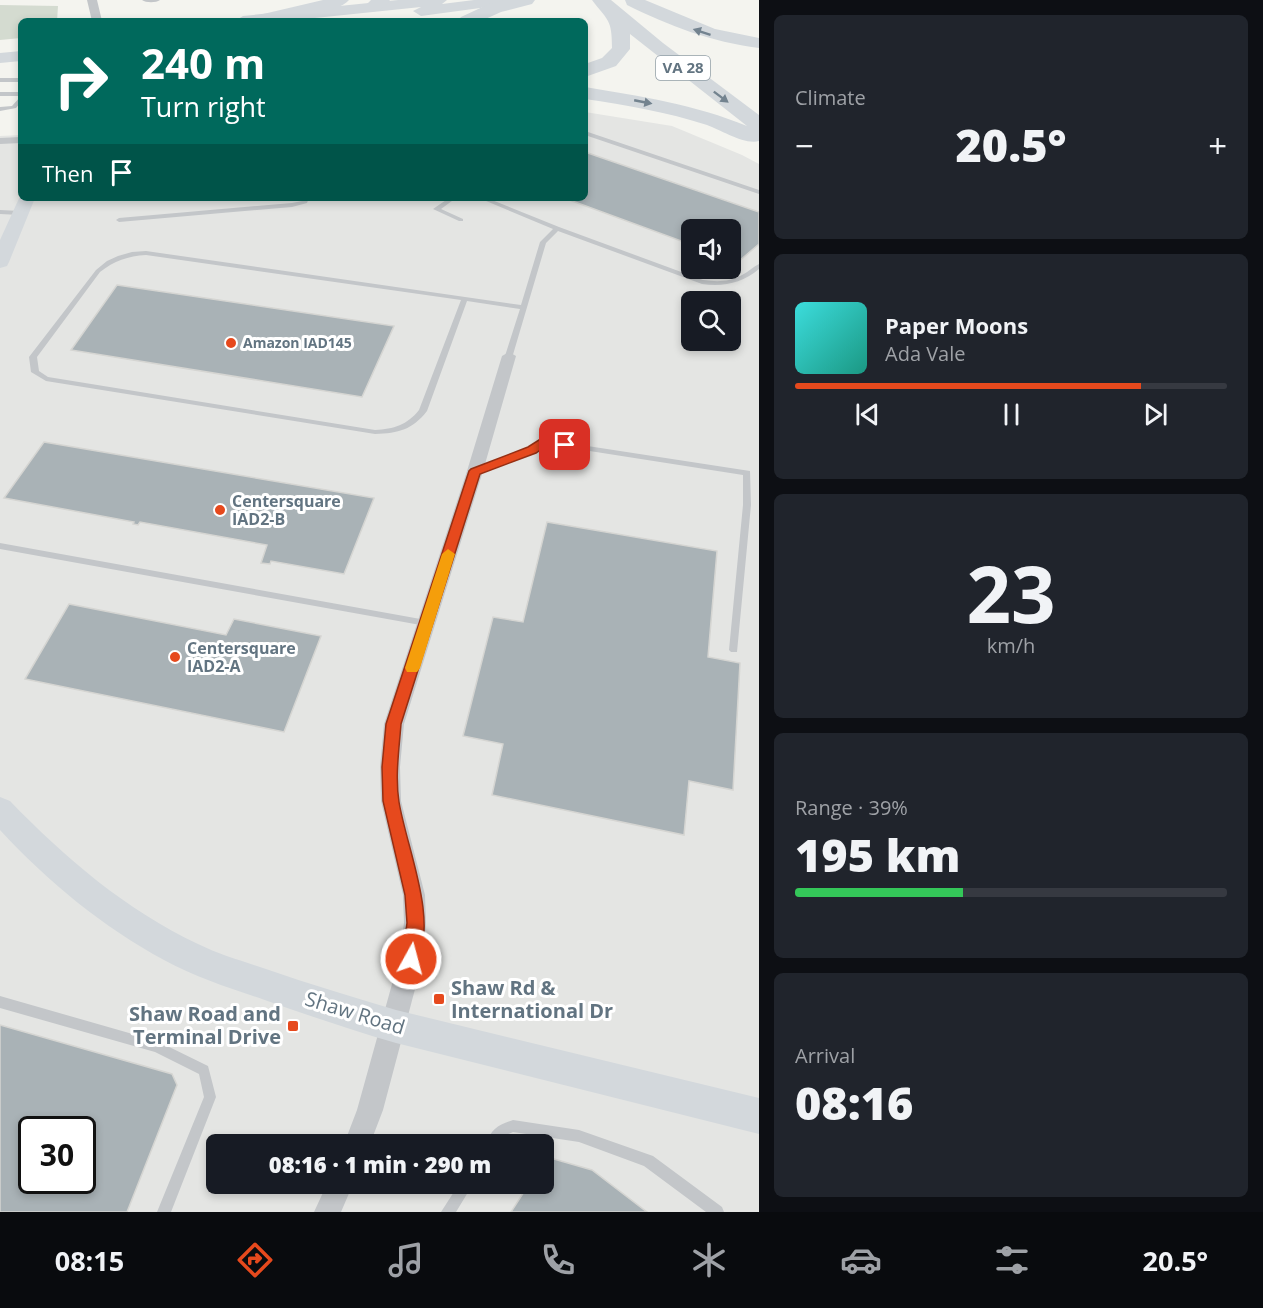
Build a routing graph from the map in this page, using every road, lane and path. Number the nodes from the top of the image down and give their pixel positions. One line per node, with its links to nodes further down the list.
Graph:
1 (92, 0): 11 (street)
2 (144, 0): 3 (lane)
3 (158, 0)
4 (340, 0): 12 (highway)
5 (440, 0): 9 (main road)
6 (510, 0): 15 (main road)
7 (526, 0): 16 (highway)
8 (632, 0): 17 (highway, one-way to 8); 18 (highway, VA 28)
9 (377, 4): 13 (main road); 14 (main road)
10 (606, 4): 22 (highway); 30 (highway, VA 28, one-way to 30)
11 (96, 18)
12 (270, 18)
13 (272, 18)
14 (322, 18)
15 (357, 18)
16 (473, 18)
17 (759, 43)
18 (687, 45)
19 (18, 47): 20 (main road)
20 (1, 55): 21 (main road)
21 (18, 57)
22 (588, 70)
23 (0, 80): 24 (lane)
24 (18, 80)
25 (0, 94): 27 (lane)
26 (588, 94): 32 (highway, one-way to 32)
27 (18, 96)
28 (18, 101): 29 (lane)
29 (0, 109)
30 (759, 125)
31 (588, 134): 35 (lane)
32 (759, 138)
33 (18, 140): 34 (street)
34 (0, 141)
35 (759, 192)
36 (305, 201): 41 (lane)
37 (448, 201): 42 (lane)
38 (490, 201): 43 (lane)
39 (23, 205): 40 (lane); 44 (main road)
40 (0, 212)
41 (119, 220)
42 (461, 220)
43 (557, 228): 45 (lane); 47 (lane)
44 (0, 262)
45 (759, 266)
46 (465, 298): 46 (lane); 47 (lane)
47 (522, 307): 48 (lane)
48 (509, 356): 49 (street)
49 (475, 471): 51 (street); 52 (lane)
50 (0, 546): 51 (lane)
51 (426, 622): 55 (street)
52 (734, 650)
53 (0, 810): 55 (main road, Shaw Road)
54 (0, 1002): 61 (lane)
55 (392, 1025): 56 (main road, Shaw Road); 57 (street)
56 (759, 1116)
57 (361, 1134)
58 (499, 1134): 64 (lane)
59 (335, 1194): 62 (street)
60 (459, 1194): 63 (lane)
61 (164, 1212)
62 (327, 1212)
63 (447, 1212)
64 (717, 1212)

